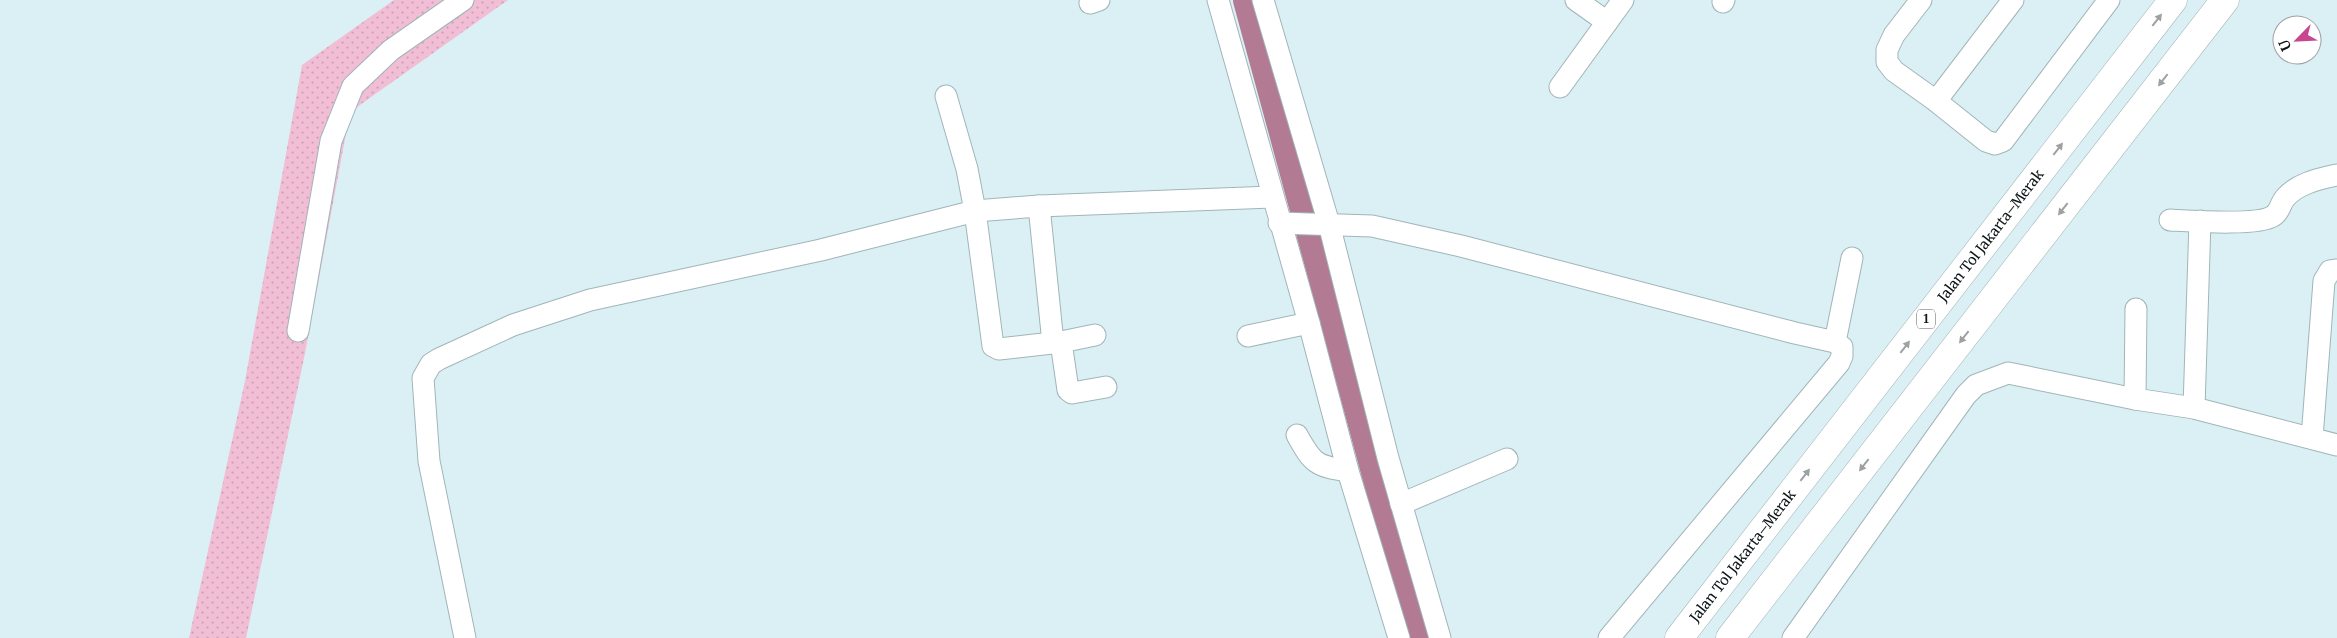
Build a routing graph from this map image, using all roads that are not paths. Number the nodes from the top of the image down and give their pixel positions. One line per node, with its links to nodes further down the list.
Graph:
1 (463, 0): 27 (street)
2 (1218, 0): 16 (street)
3 (1263, 0): 22 (street)
4 (1576, 0): 11 (street)
5 (1623, 0): 11 (street)
6 (1921, 0): 14 (street)
7 (2013, 0): 14 (street)
8 (2109, 0): 14 (street)
9 (2173, 0): 45 (highway, Jalan Tol Jakarta–Merak / 1, one-way to 9)
10 (2224, 0): 46 (highway, one-way to 46)
11 (1607, 22): 12 (street)
12 (1560, 87)
13 (946, 96): 18 (street)
14 (1936, 101)
15 (2337, 175): 20 (street)
16 (1272, 197): 17 (street); 21 (street)
17 (1040, 206): 18 (street); 30 (street)
18 (975, 211): 30 (street); 41 (street)
19 (2170, 220): 20 (street)
20 (2200, 221): 34 (street)
21 (1283, 222): 22 (street); 26 (street)
22 (1319, 224): 31 (street); 40 (street)
23 (1852, 258): 31 (street)
24 (2337, 270): 36 (street)
25 (2136, 309): 33 (street)
26 (1309, 322): 29 (street); 39 (street)
27 (298, 331)
28 (1095, 335): 30 (street)
29 (1248, 336)
30 (1057, 342): 32 (street)
31 (1835, 342): 44 (street)
32 (1106, 387)
33 (2135, 399): 34 (street); 47 (street)
34 (2194, 408): 36 (street)
35 (1297, 435): 39 (street)
36 (2312, 438): 37 (street)
37 (2337, 444)
38 (1507, 459): 40 (street)
39 (1348, 471): 42 (street)
40 (1401, 504): 43 (street)
41 (465, 638)
42 (1399, 638)
43 (1440, 638)
44 (1609, 638)
45 (1679, 638)
46 (1730, 638)
47 (1793, 638)

